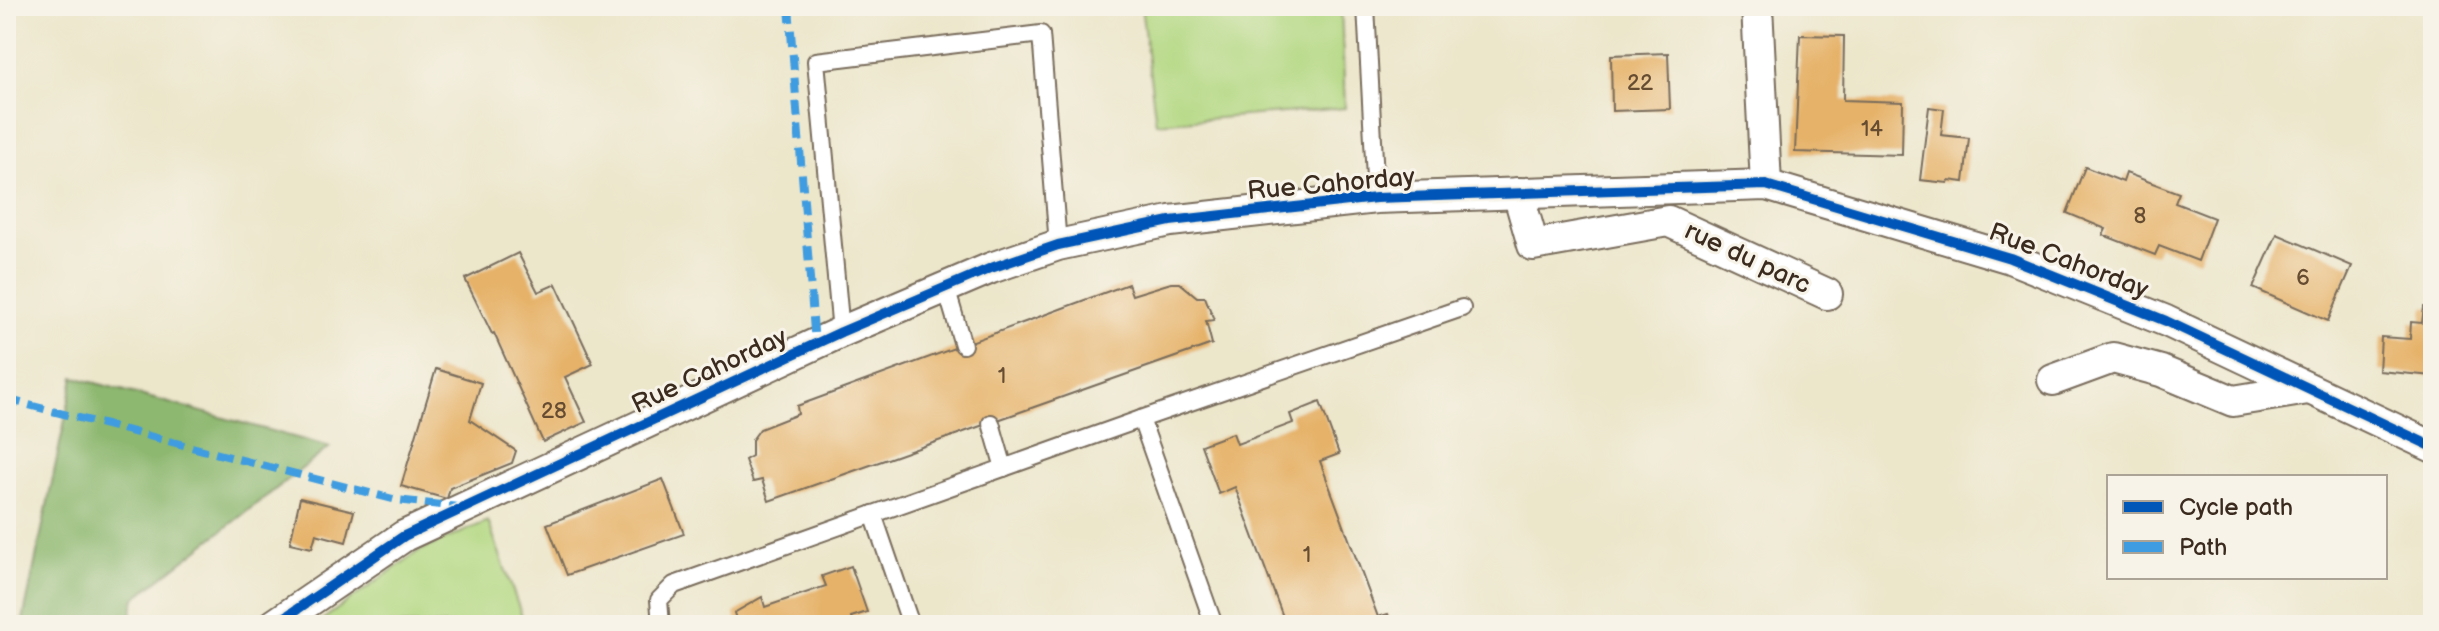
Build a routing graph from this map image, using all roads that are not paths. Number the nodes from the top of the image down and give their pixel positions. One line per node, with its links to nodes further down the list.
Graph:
1 (1366, 6): 5 (lane)
2 (1757, 6): 3 (street)
3 (1766, 185): 4 (street, Rue Cahorday); 13 (street, Rue Cahorday)
4 (1518, 193): 5 (street, Rue Cahorday); 8 (street, rue du parc)
5 (1376, 198): 6 (street, Rue Cahorday)
6 (1058, 245): 7 (street, Rue Cahorday); 10 (lane)
7 (946, 288): 10 (street, Rue Cahorday); 11 (lane)
8 (1827, 294)
9 (1462, 308): 14 (lane)
10 (841, 332): 19 (street, Rue Cahorday)
11 (963, 345)
12 (2053, 380): 13 (street)
13 (2308, 389): 16 (street, Rue Cahorday)
14 (1141, 419): 17 (lane); 22 (lane)
15 (991, 423): 17 (lane)
16 (2433, 447)
17 (1004, 468): 18 (lane)
18 (873, 514): 20 (lane); 21 (lane)
19 (274, 625)
20 (661, 625)
21 (911, 625)
22 (1214, 625)

